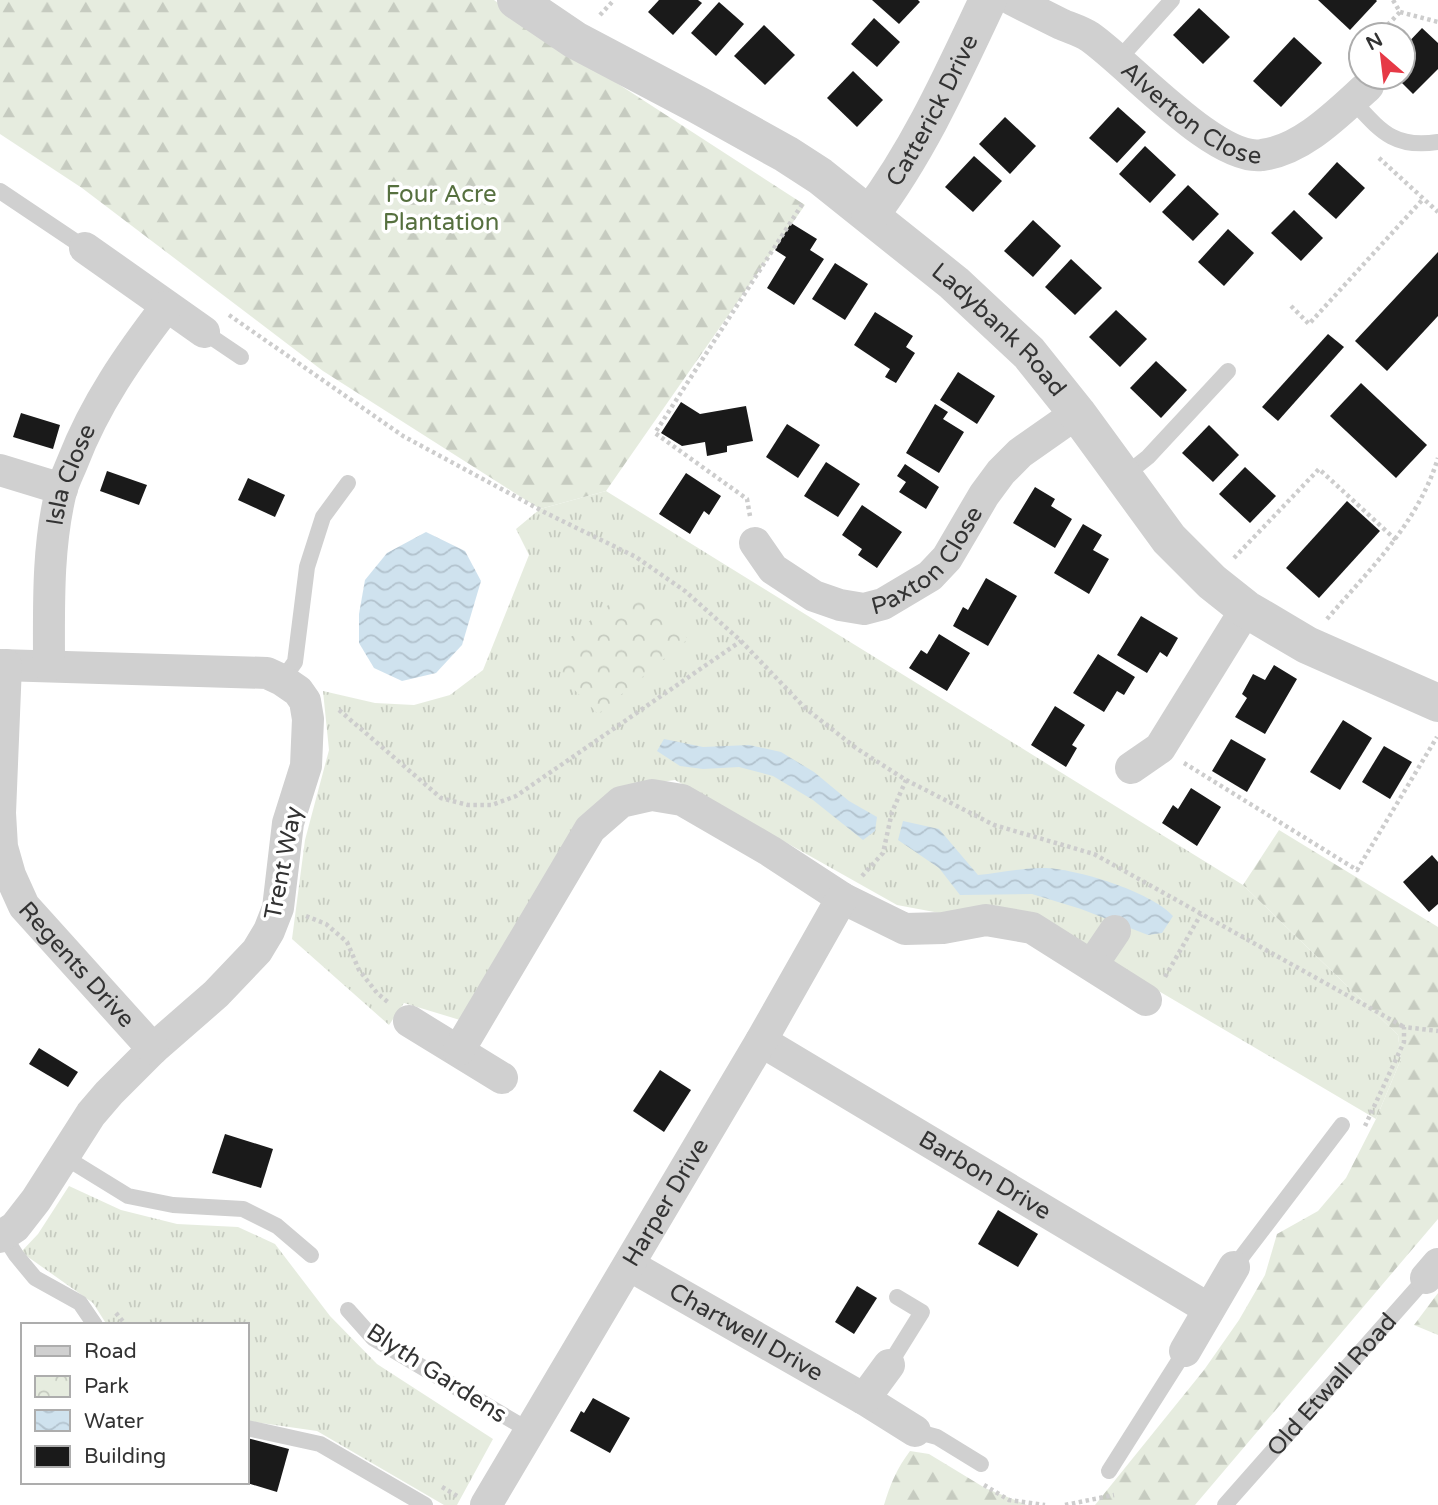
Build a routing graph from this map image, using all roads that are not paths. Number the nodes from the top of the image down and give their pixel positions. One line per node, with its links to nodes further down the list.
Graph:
1 (516, 0): 9 (street, Ladybank Road)
2 (988, 0): 9 (street, Catterick Drive)
3 (1013, 0): 5 (street, Alverton Close)
4 (1172, 0): 5 (lane)
5 (1119, 60): 6 (street, Alverton Close)
6 (1360, 93): 7 (lane)
7 (1438, 142)
8 (0, 191): 10 (lane)
9 (870, 215): 15 (street, Ladybank Road)
10 (85, 248): 11 (street)
11 (166, 307): 12 (street); 19 (street, Isla Close)
12 (216, 323): 13 (lane)
13 (241, 357)
14 (1228, 371): 17 (lane)
15 (1077, 412): 17 (street, Ladybank Road); 20 (street, Paxton Close)
16 (0, 470): 19 (street)
17 (1124, 477): 21 (street, Ladybank Road)
18 (348, 483): 24 (lane)
19 (62, 489): 23 (street, Isla Close)
20 (755, 542)
21 (1246, 609): 25 (street, Ladybank Road); 26 (street)
22 (3, 665): 23 (street); 27 (street, Regents Drive)
23 (49, 666): 24 (street)
24 (282, 680): 34 (street, Trent Way)
25 (1438, 703)
26 (1131, 768)
27 (5, 876): 34 (street, Regents Drive)
28 (842, 898): 30 (street); 33 (street, Harper Drive); 35 (street)
29 (1115, 931): 30 (street)
30 (1092, 965): 31 (street)
31 (1146, 1000)
32 (410, 1021): 35 (street)
33 (761, 1041): 41 (street, Harper Drive); 45 (street, Barbon Drive)
34 (153, 1049): 38 (street, Trent Way)
35 (459, 1050): 36 (street)
36 (502, 1078)
37 (1342, 1125): 42 (lane)
38 (63, 1156): 39 (street, Trent Way); 40 (lane)
39 (2, 1237): 47 (lane)
40 (311, 1255)
41 (629, 1265): 50 (street, Chartwell Drive); 52 (street, Harper Drive)
42 (1234, 1267): 45 (street)
43 (1432, 1271): 58 (lane, Old Etwall Road)
44 (897, 1297): 49 (lane)
45 (1209, 1309): 48 (street)
46 (348, 1310): 52 (lane, Blyth Gardens)
47 (94, 1323)
48 (1185, 1351): 55 (lane)
49 (889, 1365): 50 (street)
50 (864, 1399): 53 (street, Chartwell Drive)
51 (248, 1428): 56 (lane)
52 (530, 1432): 57 (street, Harper Drive)
53 (915, 1432): 54 (lane)
54 (981, 1464)
55 (1109, 1471)
56 (425, 1505)
57 (486, 1505)
58 (1225, 1505)

